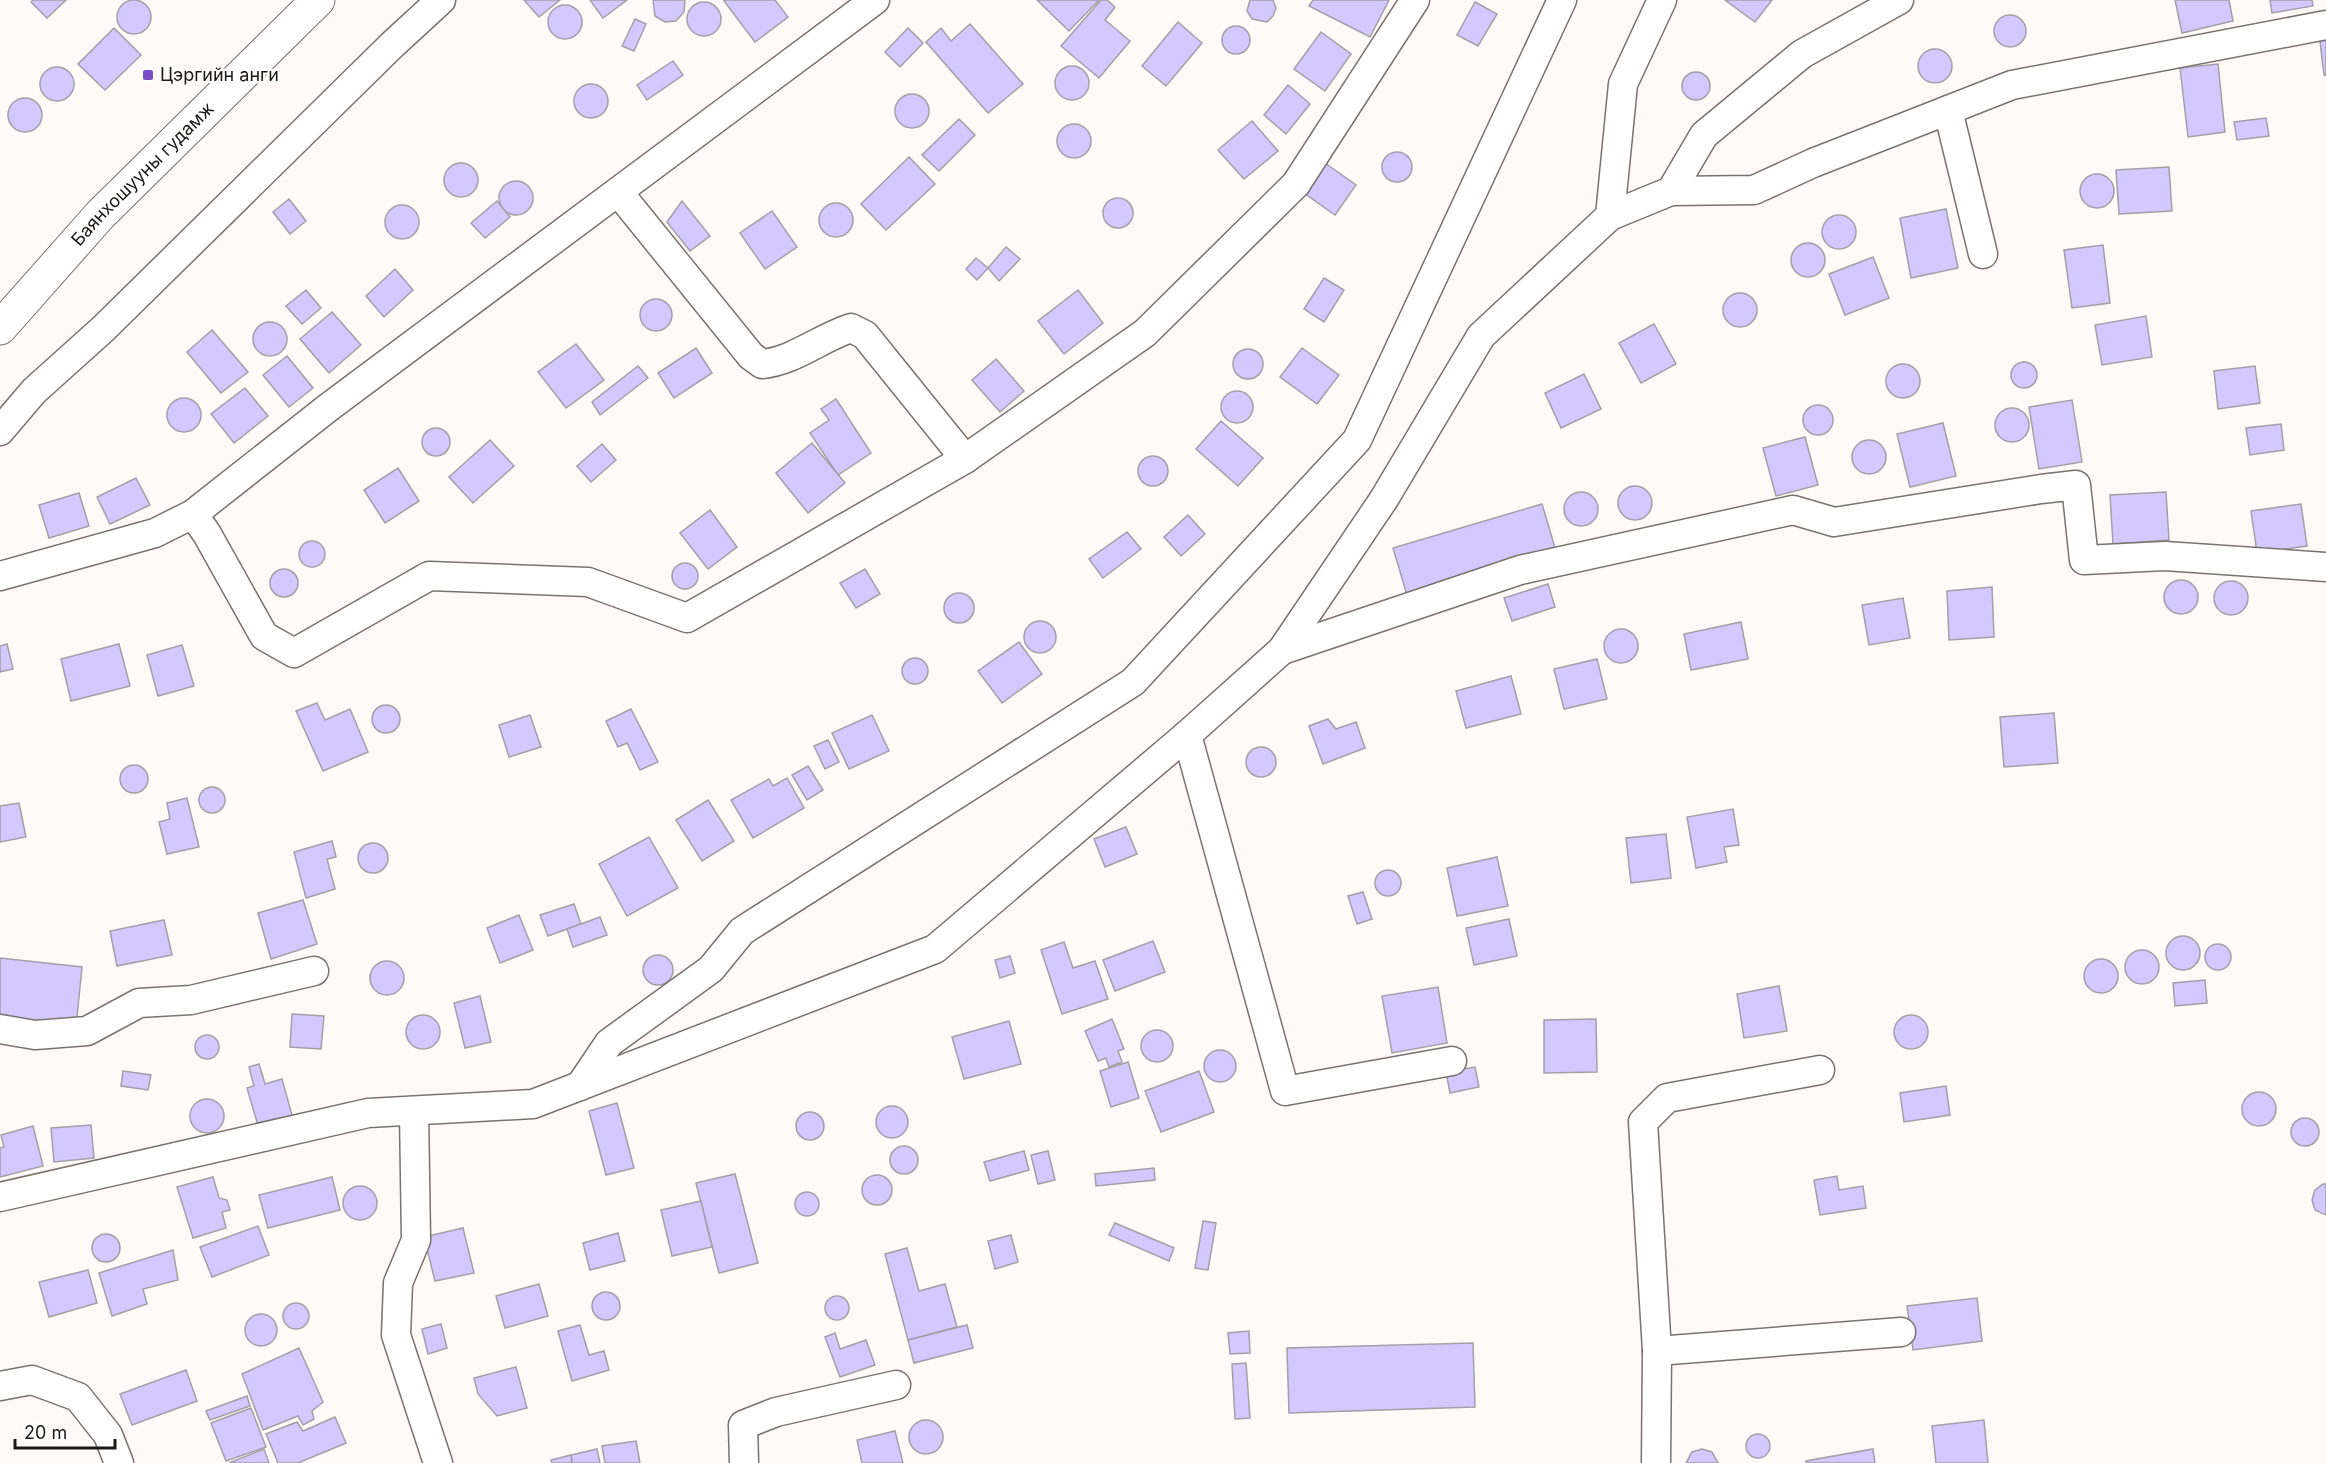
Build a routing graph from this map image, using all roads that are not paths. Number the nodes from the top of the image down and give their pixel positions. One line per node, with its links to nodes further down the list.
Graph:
1 (318, 0): 14 (main road, Баянхошууны гудамж)
2 (441, 0): 15 (street)
3 (875, 0): 11 (street)
4 (1415, 0): 16 (street)
5 (1562, 0): 26 (street)
6 (1662, 0): 12 (street)
7 (1899, 0): 10 (street)
8 (2326, 25): 9 (street)
9 (1948, 110): 10 (street); 13 (street)
10 (1671, 191): 12 (street)
11 (619, 194): 16 (street); 17 (street)
12 (1610, 216): 20 (street)
13 (1983, 254)
14 (0, 328)
15 (0, 431)
16 (965, 459): 17 (street)
17 (193, 514): 19 (street)
18 (2326, 567): 20 (street)
19 (0, 576)
20 (1282, 650): 21 (street)
21 (1187, 735): 24 (street); 26 (street)
22 (314, 971): 23 (street)
23 (0, 1029)
24 (1452, 1061)
25 (1820, 1070): 30 (street)
26 (580, 1086): 27 (street)
27 (414, 1112): 28 (street); 34 (street)
28 (0, 1197)
29 (1901, 1332): 30 (street)
30 (1657, 1351): 36 (street)
31 (896, 1385): 35 (street)
32 (0, 1386): 33 (street)
33 (119, 1463)
34 (438, 1463)
35 (744, 1463)
36 (1656, 1463)

